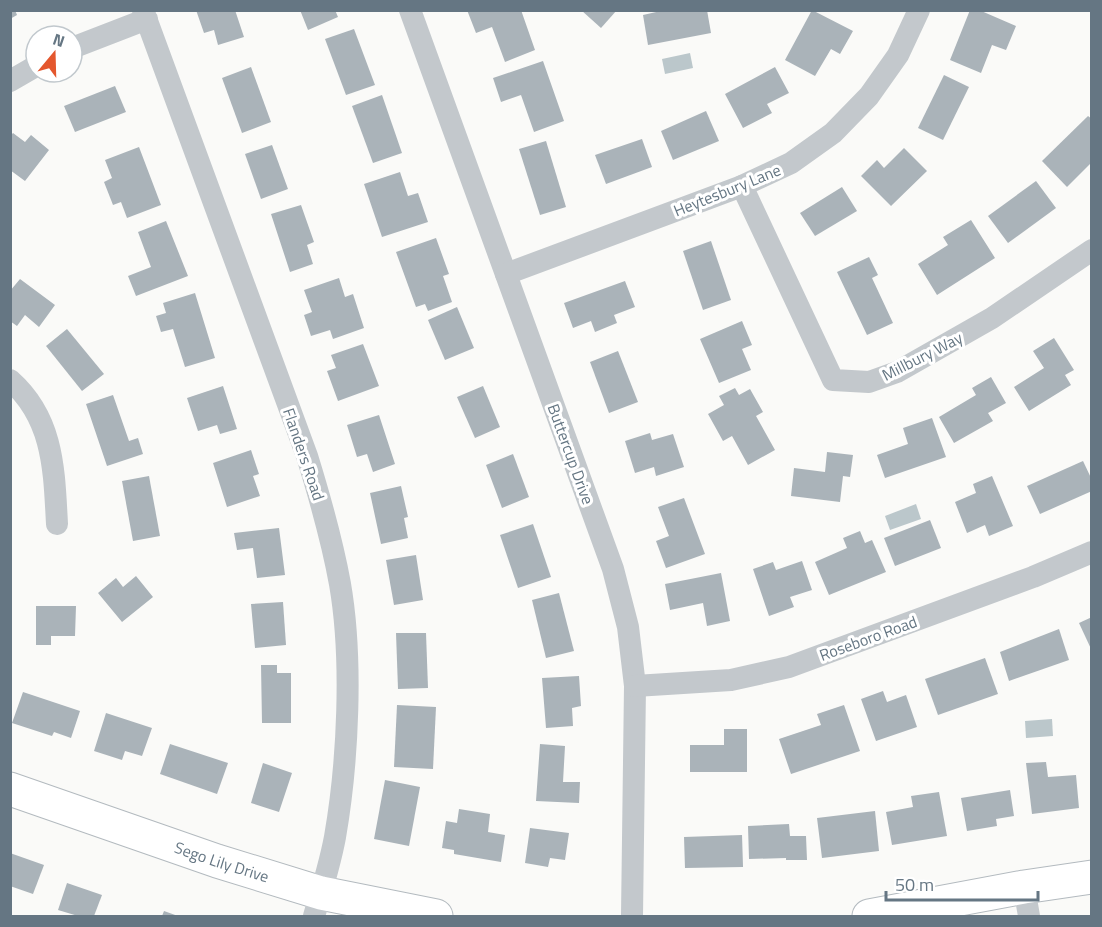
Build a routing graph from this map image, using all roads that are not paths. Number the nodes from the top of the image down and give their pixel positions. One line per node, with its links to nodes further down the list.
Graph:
1 (410, 10): 9 (street, Buttercup Drive)
2 (919, 10): 7 (street, Heytesbury Lane)
3 (145, 15): 4 (street); 17 (street, Flanders Road)
4 (84, 43)
5 (24, 73): 6 (street)
6 (10, 81)
7 (742, 186): 8 (street, Millbury Way); 9 (street, Heytesbury Lane)
8 (1092, 250)
9 (506, 274): 13 (street, Buttercup Drive)
10 (10, 380): 11 (street)
11 (57, 524)
12 (1092, 552): 13 (street, Roseboro Road)
13 (635, 686): 19 (street, Buttercup Drive)
14 (10, 789): 17 (street, Sego Lily Drive)
15 (1092, 877): 16 (street)
16 (1026, 902): 20 (street)
17 (318, 905): 18 (street, Sego Lily Drive)
18 (436, 916)
19 (632, 916)
20 (869, 916)

